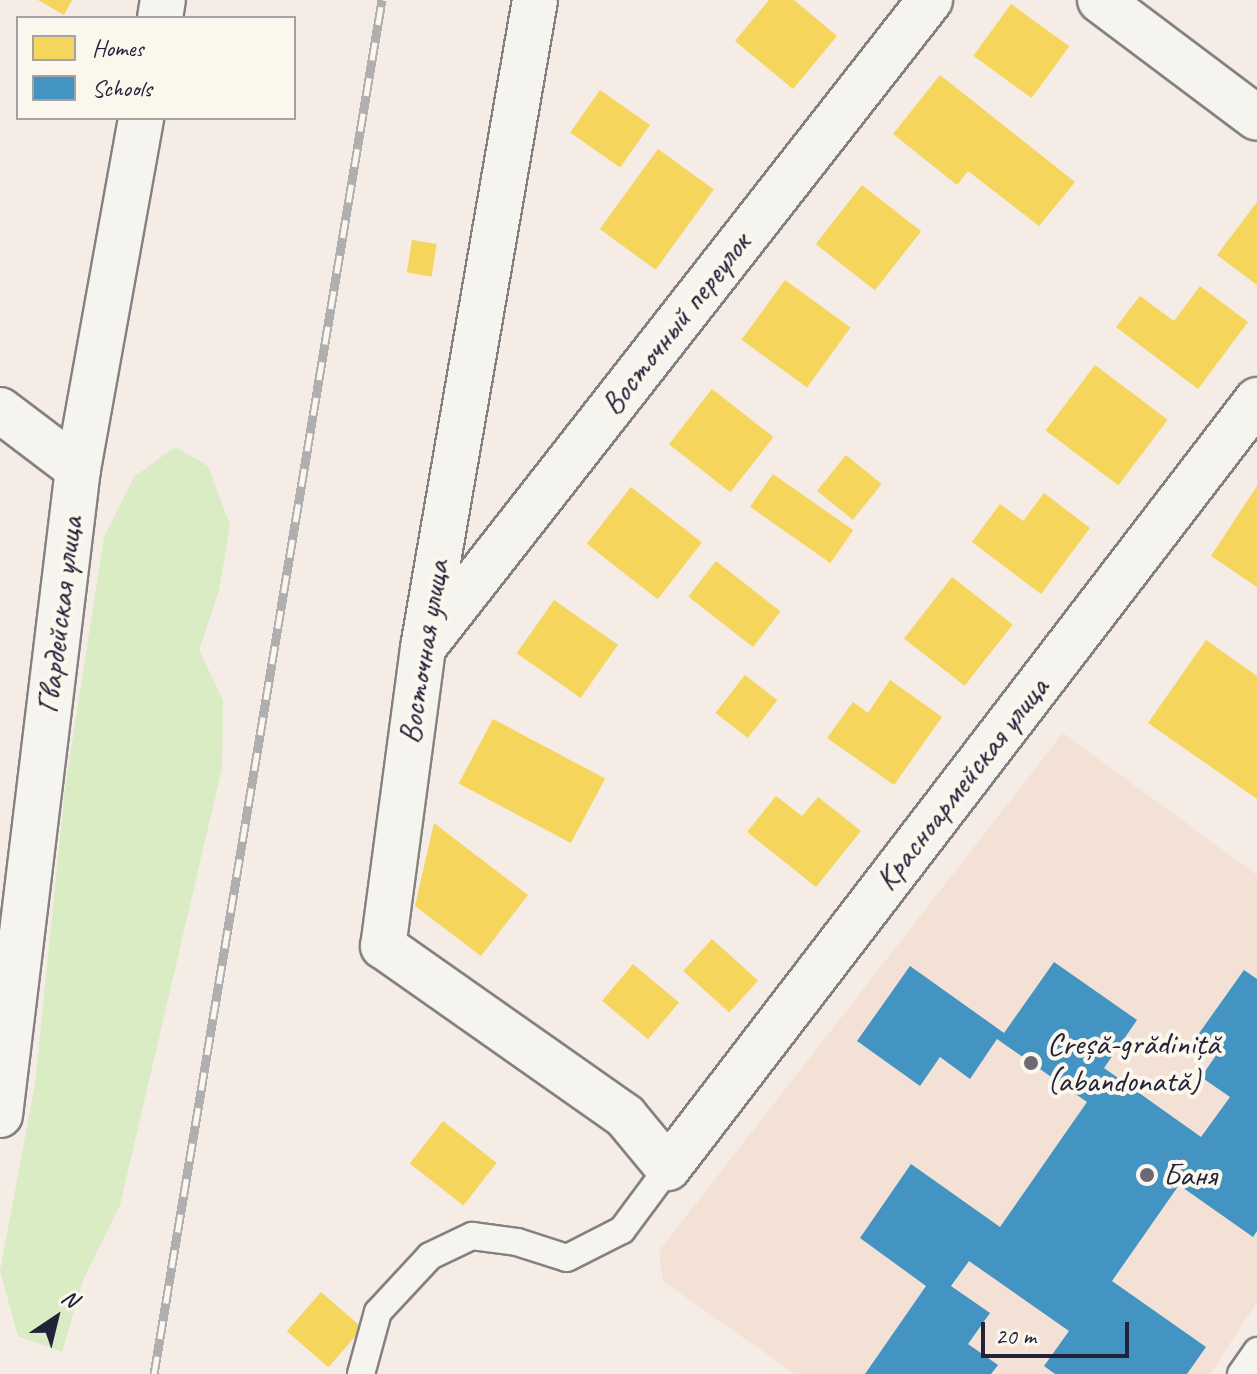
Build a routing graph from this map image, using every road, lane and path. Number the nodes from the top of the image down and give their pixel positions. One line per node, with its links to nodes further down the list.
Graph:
1 (535, 0): 9 (street, Восточная улица)
2 (930, 0): 9 (street, Восточный переулок)
3 (1100, 0): 4 (street)
4 (1257, 118)
5 (141, 120): 8 (street, Гвардейская улица)
6 (1257, 400): 11 (street, Красноармейская улица)
7 (0, 410): 8 (street)
8 (78, 469): 10 (street, Гвардейская улица)
9 (423, 648): 11 (street, Восточная улица)
10 (0, 1115)
11 (668, 1168): 13 (lane)
12 (1257, 1351): 14 (lane)
13 (361, 1374)
14 (1241, 1374)

